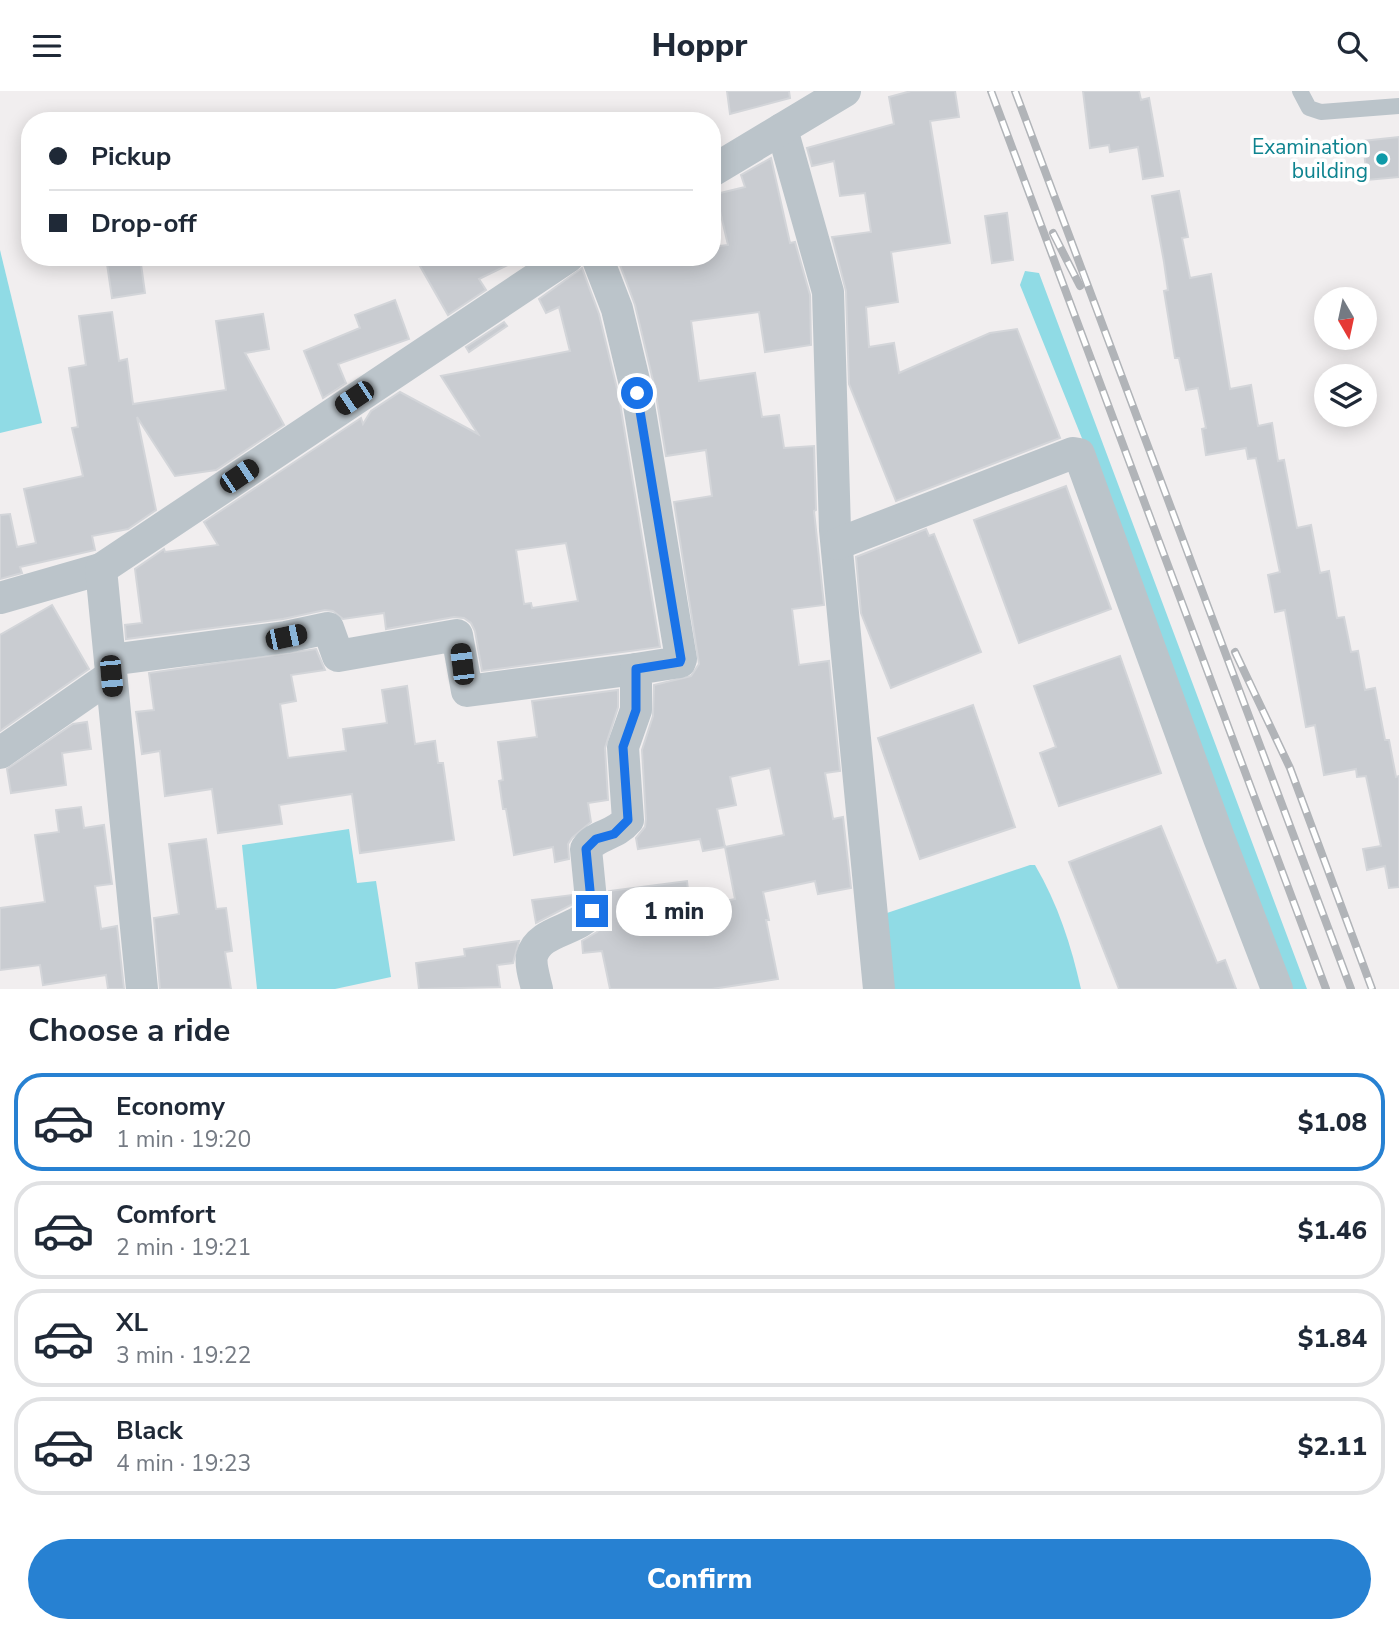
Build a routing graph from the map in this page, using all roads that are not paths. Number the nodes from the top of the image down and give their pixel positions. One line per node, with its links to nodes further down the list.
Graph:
1 (845, 91): 4 (street)
2 (1300, 91): 3 (lane)
3 (1399, 106)
4 (782, 129): 5 (street); 8 (street)
5 (721, 166)
6 (555, 266): 9 (street)
7 (600, 266): 12 (street)
8 (837, 544): 16 (street); 17 (street)
9 (101, 569): 10 (street); 11 (street)
10 (0, 598)
11 (111, 668): 12 (street); 13 (street); 14 (street)
12 (636, 669): 15 (street)
13 (0, 753)
14 (142, 989)
15 (537, 989)
16 (879, 989)
17 (1277, 989)

